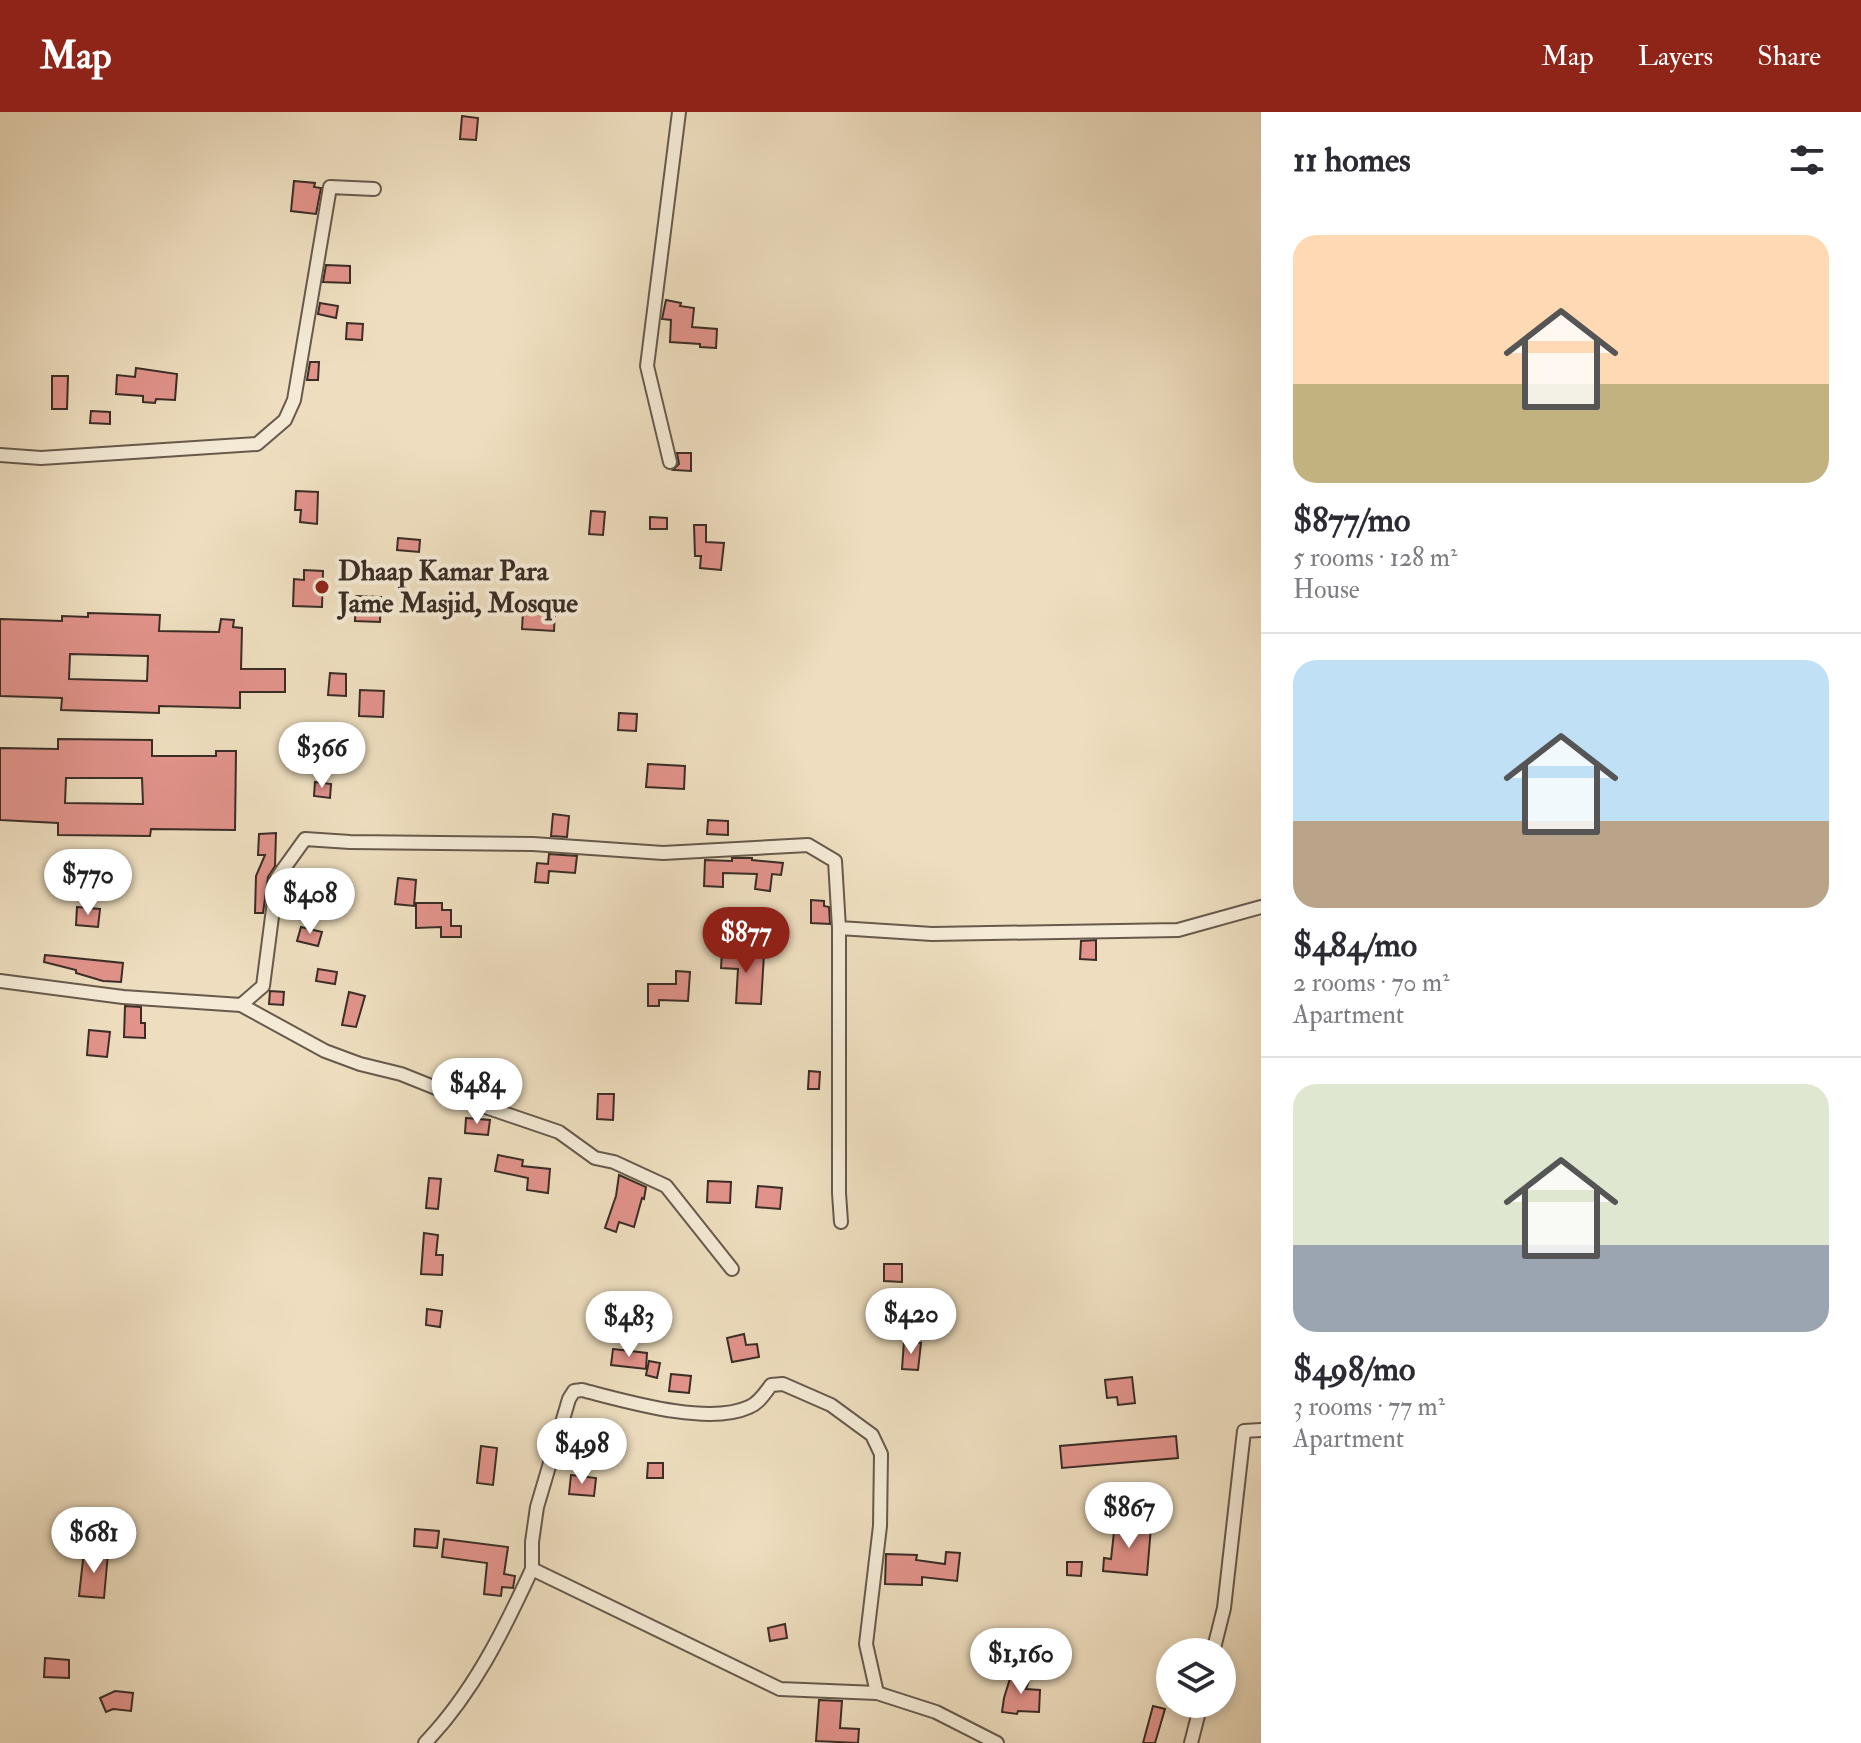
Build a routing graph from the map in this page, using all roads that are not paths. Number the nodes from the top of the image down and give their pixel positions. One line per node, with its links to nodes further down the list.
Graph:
1 (679, 112): 4 (street)
2 (374, 189): 3 (street)
3 (0, 455)
4 (670, 462)
5 (1261, 907): 6 (street)
6 (839, 928): 8 (street); 9 (street)
7 (0, 981): 8 (street)
8 (241, 1005): 10 (street)
9 (841, 1222)
10 (732, 1269)
11 (1261, 1430): 13 (street)
12 (532, 1569): 14 (street); 14 (street); 16 (street)
13 (1216, 1638)
14 (877, 1693): 17 (street)
15 (1197, 1718): 18 (street)
16 (425, 1743)
17 (997, 1743)
18 (1191, 1743)

